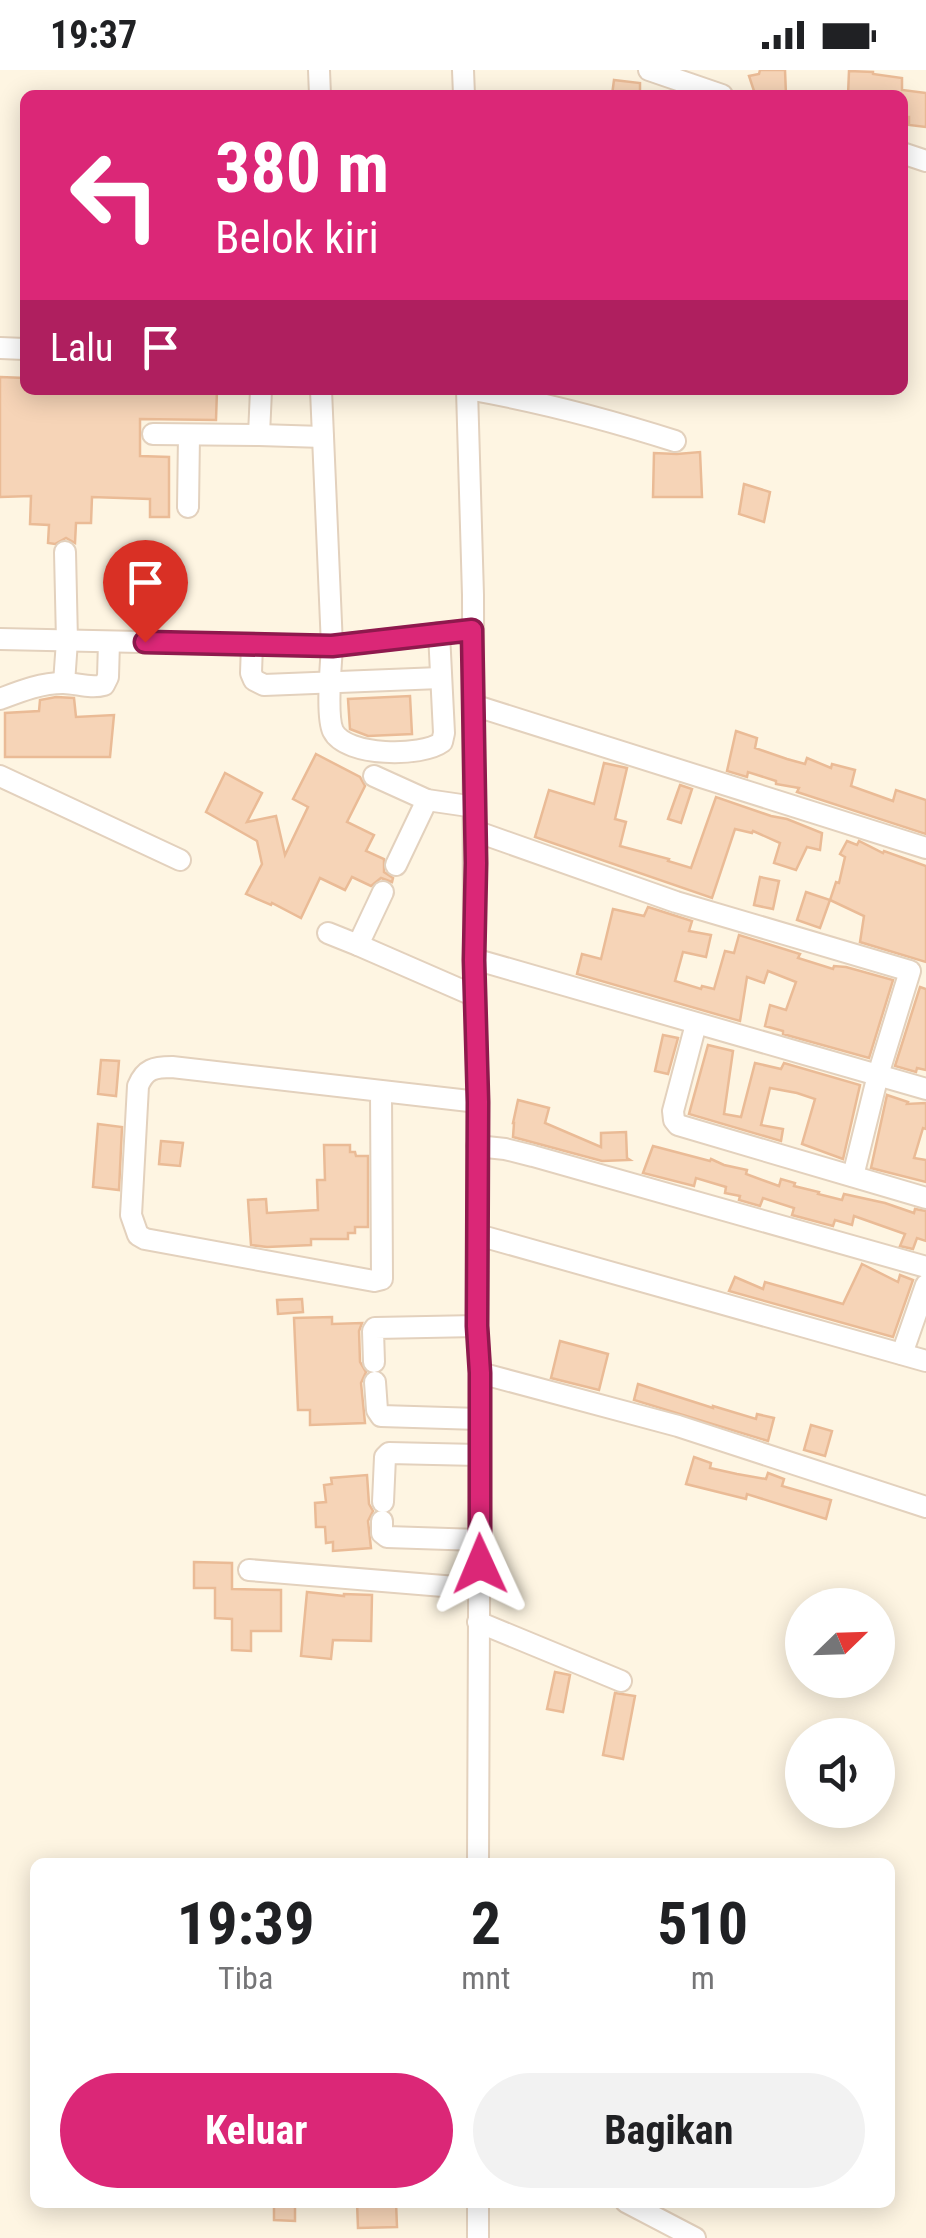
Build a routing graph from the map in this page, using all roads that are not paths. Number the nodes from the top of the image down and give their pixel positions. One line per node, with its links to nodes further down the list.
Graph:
1 (649, 70): 2 (street)
2 (707, 90)
3 (261, 395): 9 (street)
4 (322, 395): 10 (street)
5 (470, 395): 14 (street)
6 (502, 395): 11 (street)
7 (154, 434): 8 (street)
8 (189, 435): 9 (street); 12 (street)
9 (260, 436): 10 (street)
10 (323, 437): 20 (street)
11 (674, 441)
12 (188, 506)
13 (65, 552): 17 (street)
14 (472, 630): 15 (street); 25 (street)
15 (439, 634): 20 (street); 21 (street)
16 (0, 640): 17 (street)
17 (67, 641): 18 (street); 23 (street)
18 (110, 642): 19 (street); 23 (street)
19 (252, 644): 20 (street); 22 (street)
20 (332, 646): 22 (street)
21 (440, 678): 22 (street); 22 (street)
22 (330, 681)
23 (64, 683): 24 (street)
24 (0, 699)
25 (473, 705): 29 (street); 31 (street)
26 (0, 776): 32 (street)
27 (374, 776): 28 (street)
28 (427, 800): 29 (street); 33 (street)
29 (475, 807): 30 (street)
30 (475, 831): 37 (street); 38 (street)
31 (926, 848)
32 (180, 860)
33 (396, 865)
34 (383, 892): 36 (street)
35 (328, 933): 36 (street)
36 (358, 945): 39 (street)
37 (474, 960): 39 (street); 40 (street)
38 (918, 973): 41 (street)
39 (475, 996): 44 (street)
40 (696, 1024): 41 (street); 46 (street)
41 (878, 1075): 42 (street); 46 (street)
42 (926, 1088)
43 (381, 1091): 43 (street); 44 (street)
44 (478, 1102): 45 (street)
45 (477, 1146): 48 (street); 49 (street)
46 (853, 1176): 47 (street)
47 (926, 1198)
48 (478, 1235): 51 (street); 52 (street)
49 (926, 1266)
50 (926, 1286): 52 (street)
51 (477, 1326): 54 (street); 55 (street)
52 (902, 1354): 53 (street)
53 (926, 1361)
54 (480, 1373): 55 (street); 57 (street)
55 (479, 1419): 56 (street)
56 (478, 1455): 58 (street); 58 (street)
57 (926, 1507)
58 (479, 1540): 60 (street)
59 (248, 1570): 60 (street)
60 (480, 1589): 61 (street)
61 (478, 1622): 62 (street); 63 (street)
62 (620, 1682)
63 (478, 1858)
64 (478, 2208): 66 (street)
65 (637, 2208): 67 (street)
66 (478, 2238)
67 (694, 2238)

